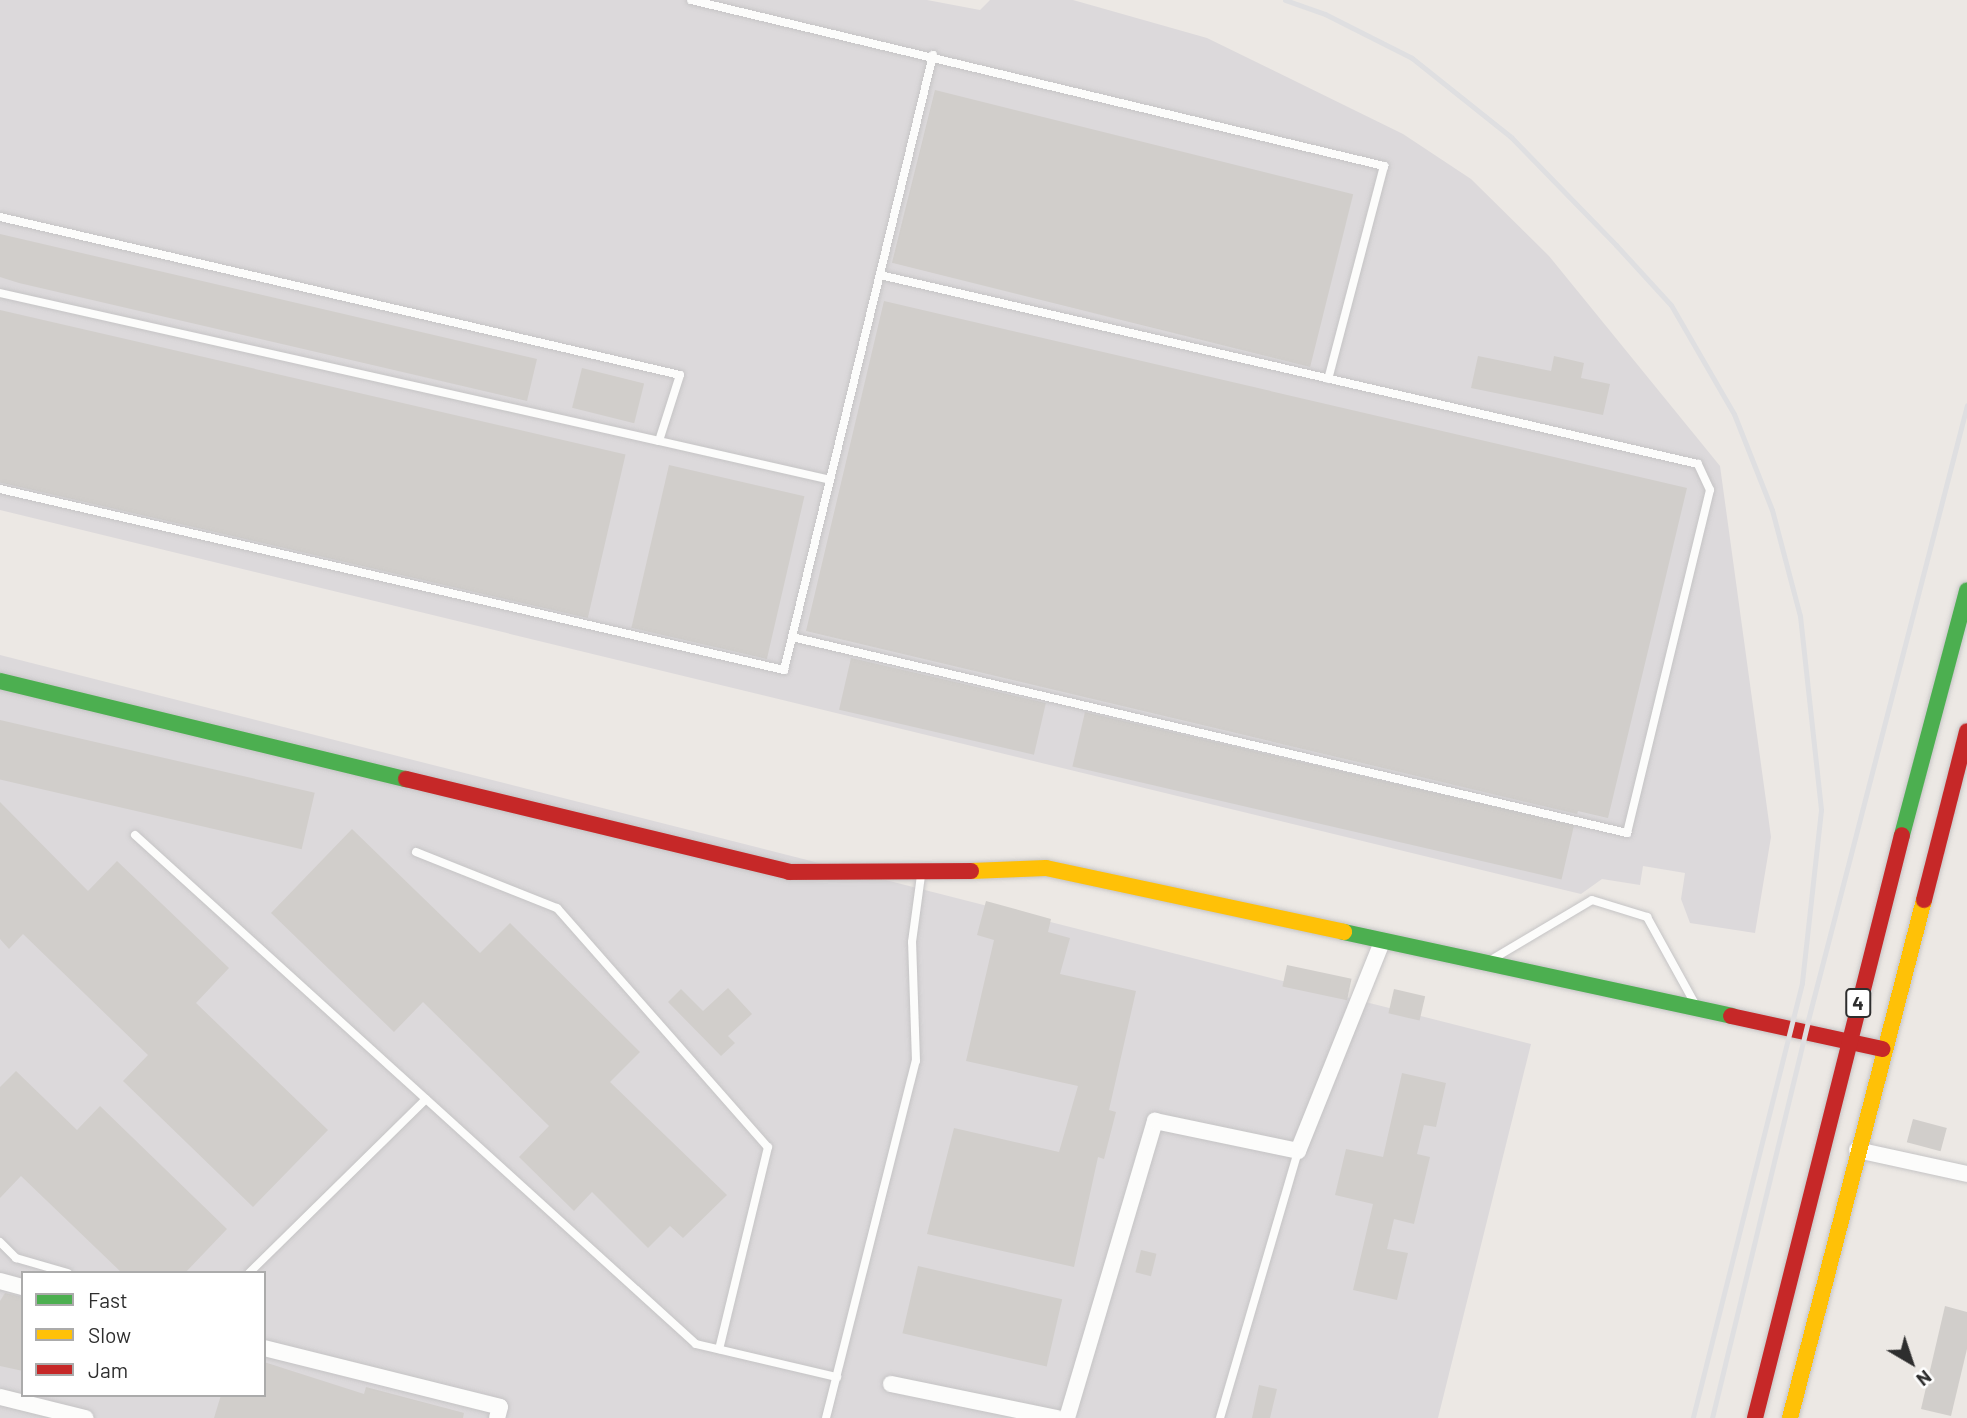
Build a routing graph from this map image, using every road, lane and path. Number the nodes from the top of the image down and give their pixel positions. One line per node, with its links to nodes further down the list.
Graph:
1 (691, 0): 2 (lane)
2 (933, 55): 4 (lane); 6 (lane)
3 (0, 217): 7 (lane)
4 (880, 275): 6 (lane); 8 (lane)
5 (0, 293): 7 (lane)
6 (1328, 379): 11 (lane)
7 (659, 441): 8 (lane)
8 (830, 480): 11 (lane)
9 (0, 489): 11 (lane)
10 (1967, 590): 20 (street, 4)
11 (792, 637)
12 (0, 681): 16 (street)
13 (1967, 731): 21 (street, 4)
14 (135, 835): 22 (lane)
15 (416, 852): 32 (lane)
16 (922, 872): 17 (street); 33 (lane)
17 (1382, 942): 18 (street); 24 (street)
18 (1483, 965): 19 (street); 19 (lane)
19 (1700, 1012): 20 (street)
20 (1847, 1043): 21 (street); 42 (street, 4)
21 (1882, 1049): 23 (street, 4)
22 (426, 1099): 28 (lane); 32 (lane)
23 (1857, 1150): 25 (street); 43 (street, 4)
24 (1298, 1151): 40 (street); 41 (lane)
25 (1967, 1174)
26 (0, 1242): 27 (lane)
27 (61, 1271)
28 (250, 1271)
29 (0, 1281): 30 (street)
30 (21, 1286)
31 (266, 1348): 37 (street)
32 (719, 1349): 33 (lane)
33 (837, 1377): 38 (lane)
34 (891, 1384): 39 (street)
35 (0, 1397): 36 (street)
36 (85, 1418)
37 (497, 1418)
38 (826, 1418)
39 (1057, 1418)
40 (1067, 1418)
41 (1220, 1418)
42 (1755, 1418)
43 (1790, 1418)

